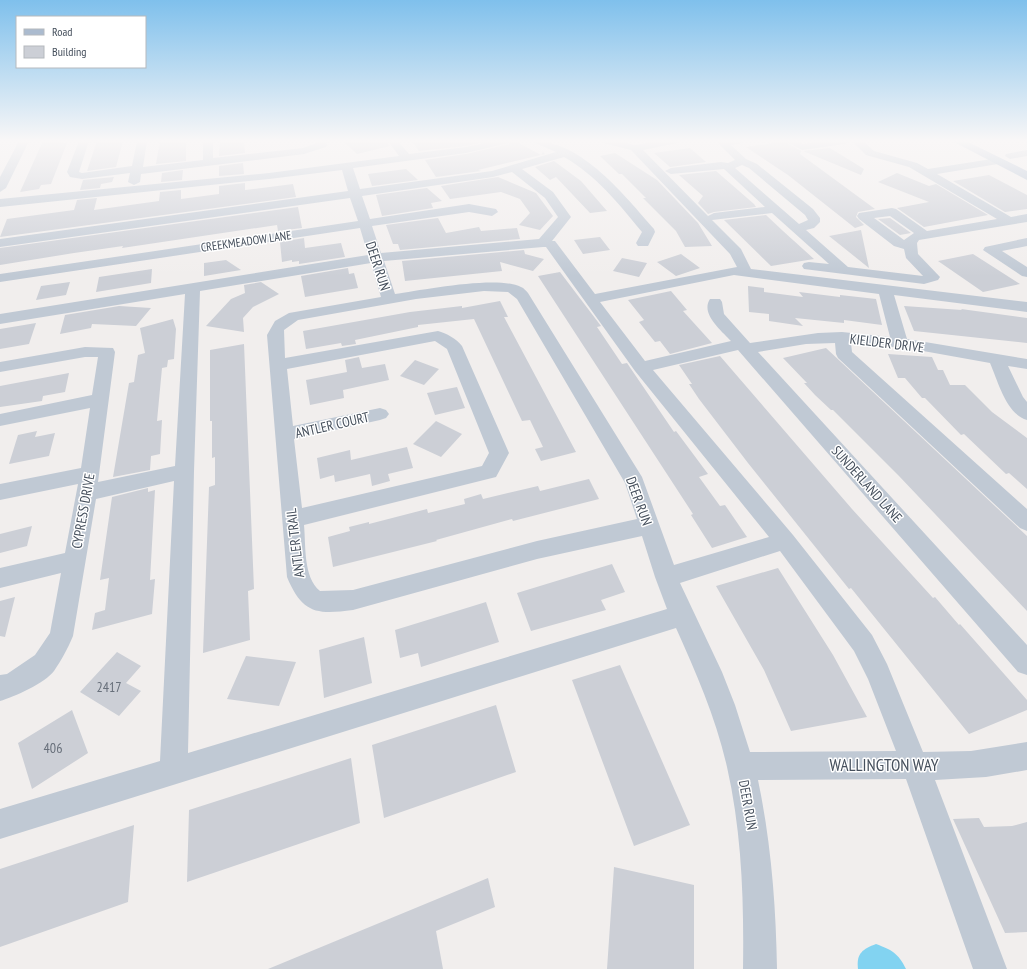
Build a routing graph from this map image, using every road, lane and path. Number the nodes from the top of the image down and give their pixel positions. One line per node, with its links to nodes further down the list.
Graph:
1 (133, 186): 11 (street)
2 (169, 186): 11 (street)
3 (353, 186): 12 (street, DEER RUN)
4 (404, 186): 12 (street)
5 (538, 186): 22 (street)
6 (610, 186): 25 (street)
7 (672, 186): 30 (street)
8 (749, 186): 14 (street)
9 (778, 186): 20 (street)
10 (949, 186): 18 (street)
11 (132, 190): 13 (street)
12 (355, 193): 19 (street, DEER RUN); 24 (street)
13 (0, 203)
14 (775, 209): 16 (street); 20 (street)
15 (492, 212): 19 (street, CREEKMEADOW LANE)
16 (714, 217)
17 (1027, 218): 18 (street)
18 (1009, 221): 21 (street)
19 (364, 223): 27 (street, DEER RUN); 32 (street, CREEKMEADOW LANE)
20 (797, 228): 29 (street)
21 (926, 236): 26 (street); 26 (street)
22 (543, 242): 27 (street); 36 (street)
23 (1027, 242): 31 (street)
24 (0, 243)
25 (643, 243)
26 (910, 247): 29 (street)
27 (376, 258): 33 (street); 35 (street, DEER RUN)
28 (809, 266): 29 (street)
29 (845, 271)
30 (746, 272): 34 (street); 36 (street)
31 (1027, 273)
32 (0, 278)
33 (193, 288): 39 (street); 53 (street)
34 (885, 290): 38 (street); 41 (street)
35 (389, 299): 45 (street, ANTLER TRAIL); 58 (street, DEER RUN)
36 (591, 299): 47 (street)
37 (716, 302): 42 (street, SUNDERLAND LANE)
38 (1027, 307)
39 (0, 319)
40 (842, 338): 41 (street, KIELDER DRIVE); 42 (street, KIELDER DRIVE); 57 (street)
41 (900, 343): 43 (street, KIELDER DRIVE)
42 (744, 346): 47 (street, KIELDER DRIVE); 64 (street, SUNDERLAND LANE)
43 (997, 359): 44 (street, KIELDER DRIVE); 50 (street)
44 (1027, 364)
45 (278, 365): 52 (street, ANTLER TRAIL); 56 (street)
46 (0, 367): 48 (street, CYPRESS DRIVE)
47 (641, 367): 59 (street)
48 (100, 400): 51 (street); 54 (street, CYPRESS DRIVE)
49 (380, 414): 52 (street, ANTLER COURT)
50 (1027, 414)
51 (0, 420)
52 (284, 435): 56 (street, ANTLER TRAIL)
53 (184, 471): 54 (street); 69 (street)
54 (88, 483): 55 (street); 60 (street, CYPRESS DRIVE)
55 (0, 492)
56 (292, 519): 58 (street, ANTLER TRAIL)
57 (1027, 522)
58 (648, 526): 61 (street, DEER RUN)
59 (785, 541): 61 (street); 67 (street)
60 (74, 560): 62 (street); 65 (street, CYPRESS DRIVE)
61 (666, 577): 63 (street, DEER RUN)
62 (0, 578)
63 (682, 615): 68 (street, DEER RUN); 69 (street)
64 (1027, 662)
65 (0, 688)
66 (1027, 756): 67 (street, WALLINGTON WAY)
67 (915, 765): 68 (street, WALLINGTON WAY); 72 (street)
68 (741, 766): 71 (street, DEER RUN)
69 (174, 770): 70 (street)
70 (0, 824)
71 (760, 969)
72 (990, 969)

